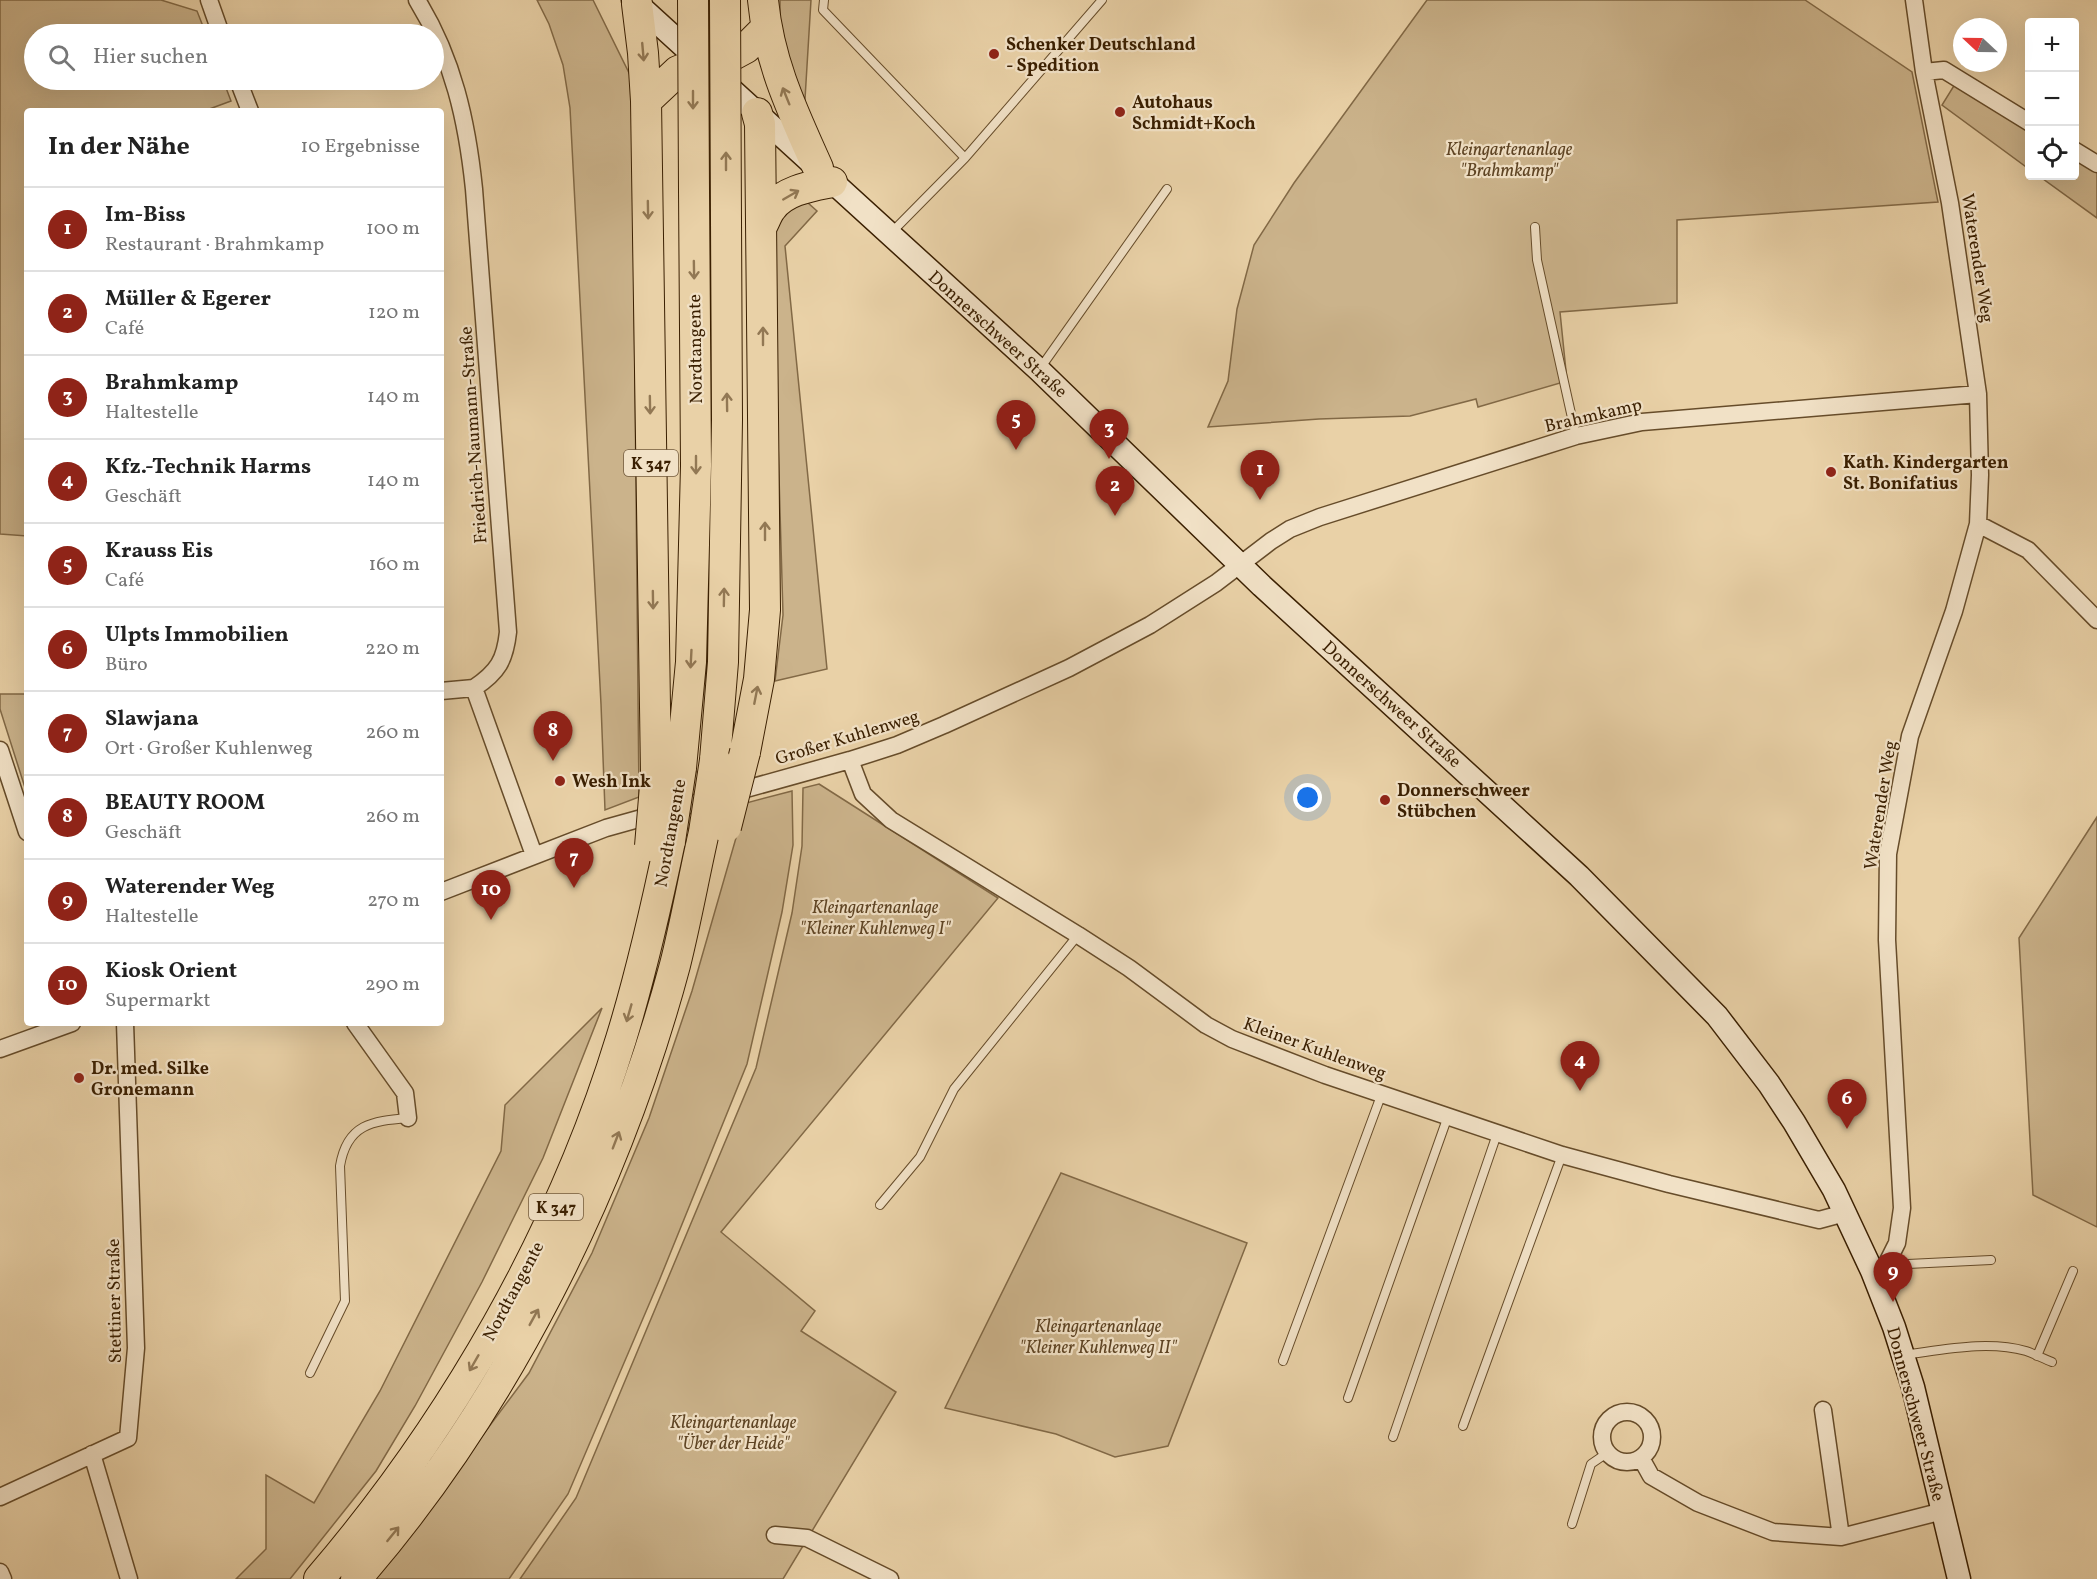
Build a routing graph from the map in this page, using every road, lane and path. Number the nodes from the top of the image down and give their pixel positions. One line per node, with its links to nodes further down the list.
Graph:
1 (209, 0): 10 (street)
2 (417, 0): 11 (street, Friedrich-Naumann-Straße)
3 (693, 0): 38 (highway, Nordtangente / K 347, one-way to 38, bridge)
4 (725, 0): 40 (highway, Nordtangente / K 347, one-way to 4, bridge)
5 (824, 0): 21 (lane)
6 (1102, 0): 21 (lane)
7 (1914, 0): 14 (street, Waterender Weg)
8 (646, 7): 13 (main road, Donnerschweer Straße); 16 (highway, K 347, one-way to 16)
9 (765, 14): 13 (highway); 23 (highway, one-way to 9)
10 (218, 24)
11 (431, 24)
12 (444, 51): 34 (street, Friedrich-Naumann-Straße)
13 (703, 62): 16 (highway); 18 (main road, Donnerschweer Straße)
14 (1924, 72): 19 (street); 29 (street, Waterender Weg)
15 (242, 90): 17 (street)
16 (646, 101): 38 (highway, K 347, one-way to 38)
17 (249, 108)
18 (757, 113): 23 (main road, Donnerschweer Straße); 25 (highway, K 347)
19 (2025, 120)
20 (2079, 153): 22 (street)
21 (965, 158): 27 (lane)
22 (2097, 164)
23 (825, 175): 25 (highway, one-way to 23); 27 (main road, Donnerschweer Straße)
24 (1167, 189): 28 (lane)
25 (762, 226): 40 (highway, K 347, one-way to 25, bridge)
26 (1535, 227): 30 (lane)
27 (889, 234): 28 (main road, Donnerschweer Straße)
28 (1039, 370): 32 (main road, Donnerschweer Straße)
29 (1978, 393): 30 (street, Brahmkamp); 31 (street, Waterender Weg)
30 (1576, 436): 32 (street, Brahmkamp)
31 (1978, 524): 33 (street); 56 (street, Waterender Weg)
32 (1240, 565): 37 (street, Großer Kuhlenweg); 54 (main road, Donnerschweer Straße)
33 (2097, 620)
34 (474, 688): 35 (street); 41 (street)
35 (444, 691)
36 (0, 750): 39 (street)
37 (850, 760): 41 (street, Großer Kuhlenweg); 43 (street, Kleiner Kuhlenweg)
38 (669, 771): 78 (highway, Nordtangente / K 347, one-way to 78, bridge)
39 (24, 823)
40 (715, 830): 79 (highway, Nordtangente / K 347, one-way to 40)
41 (534, 855): 42 (street, Großer Kuhlenweg)
42 (444, 891)
43 (1078, 935): 48 (street, Kleiner Kuhlenweg); 53 (lane)
44 (63, 1026): 47 (street)
45 (125, 1026): 68 (street, Stettiner Straße)
46 (357, 1026): 50 (street)
47 (0, 1048)
48 (1382, 1094): 49 (street, Kleiner Kuhlenweg); 60 (lane)
49 (1448, 1116): 51 (street, Kleiner Kuhlenweg); 63 (lane)
50 (408, 1118): 62 (lane)
51 (1497, 1134): 52 (street, Kleiner Kuhlenweg); 66 (lane)
52 (1562, 1155): 54 (street, Kleiner Kuhlenweg); 65 (lane)
53 (880, 1205)
54 (1845, 1213): 56 (main road, Donnerschweer Straße)
55 (1991, 1260): 56 (lane)
56 (1879, 1268): 58 (main road, Donnerschweer Straße)
57 (2073, 1271): 59 (lane)
58 (1903, 1355): 59 (lane); 71 (main road, Donnerschweer Straße)
59 (2037, 1356): 61 (lane)
60 (1283, 1361)
61 (2052, 1362)
62 (310, 1373)
63 (1348, 1398)
64 (1823, 1410): 74 (street)
65 (1463, 1426)
66 (1393, 1437)
67 (1607, 1453): 69 (street); 69 (street); 72 (lane)
68 (92, 1455): 70 (street, Stettiner Straße); 77 (street)
69 (1641, 1458): 74 (street)
70 (0, 1497)
71 (1943, 1511): 74 (street); 81 (main road, Donnerschweer Straße)
72 (1572, 1524)
73 (775, 1535): 80 (street)
74 (1841, 1537)
75 (0, 1572): 76 (street)
76 (3, 1579)
77 (129, 1579)
78 (319, 1579)
79 (356, 1579)
80 (890, 1579)
81 (1959, 1579)

